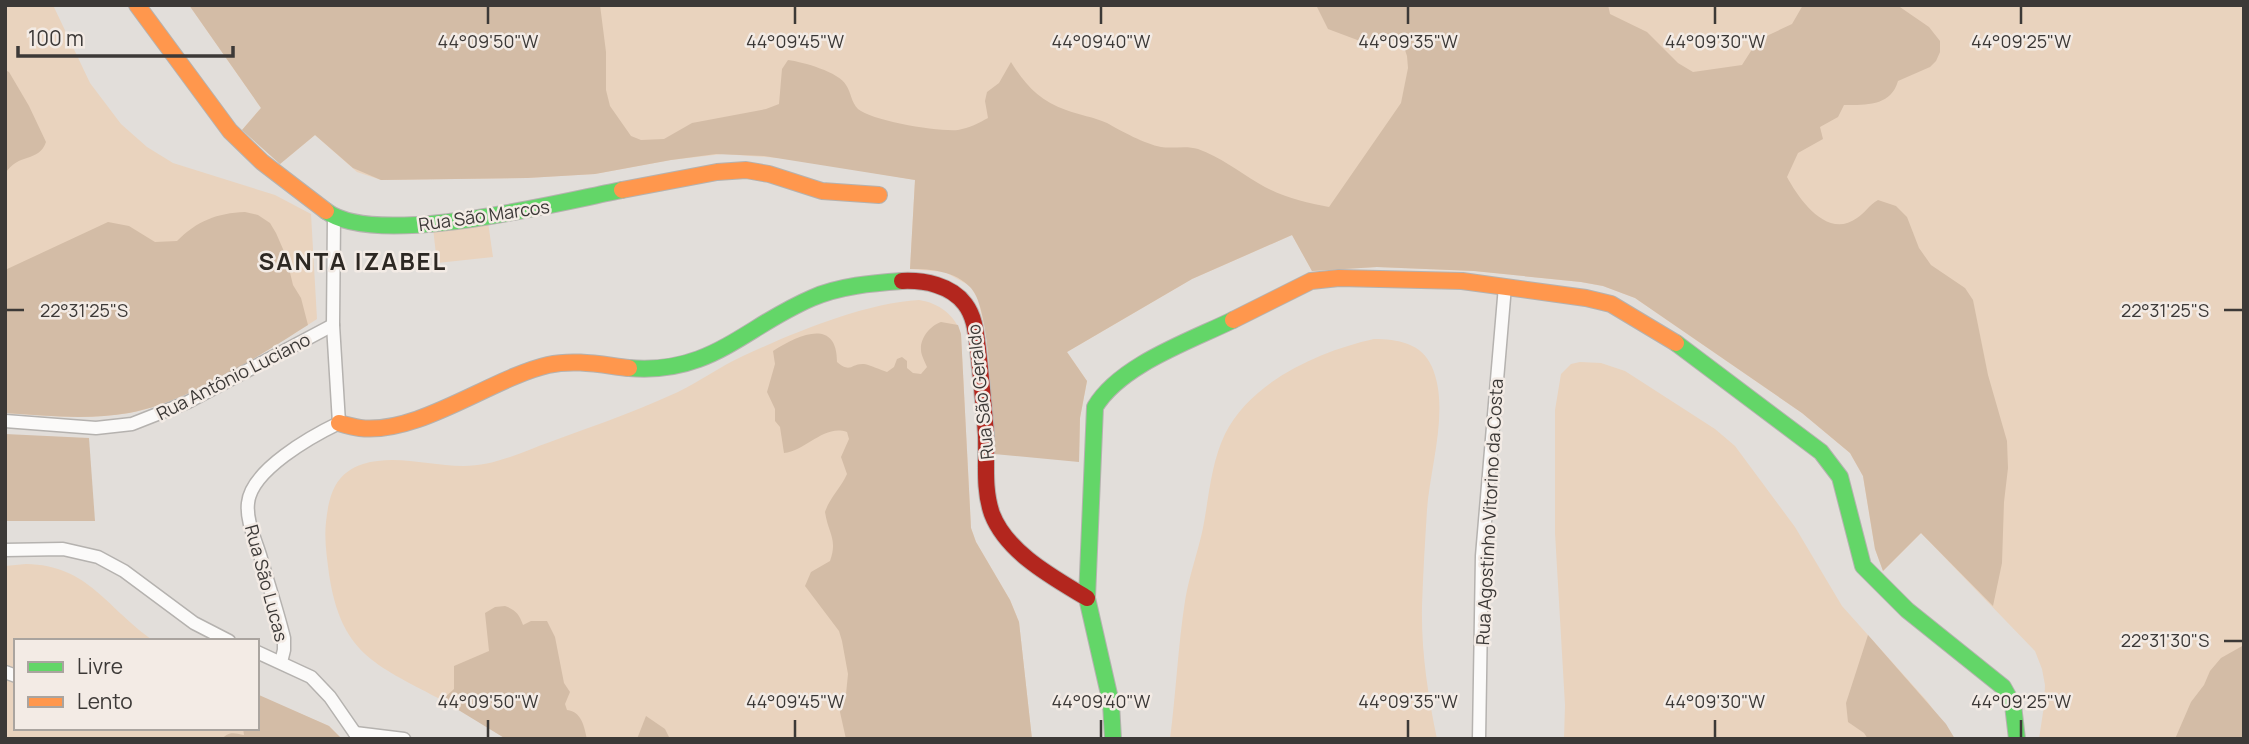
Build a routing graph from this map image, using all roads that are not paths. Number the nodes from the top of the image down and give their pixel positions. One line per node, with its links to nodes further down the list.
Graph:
1 (137, 5): 3 (street, Rua São Marcos)
2 (879, 195): 3 (street, Rua São Marcos)
3 (334, 218): 5 (street)
4 (1505, 286): 9 (street); 16 (street, Rua Agostinho Vitorino da Costa); 17 (street)
5 (333, 325): 6 (street, Rua Antônio Luciano); 7 (street)
6 (5, 421)
7 (339, 423): 9 (street, Rua São Geraldo); 12 (street, Rua São Lucas)
8 (5, 550): 10 (street)
9 (1087, 598): 15 (street)
10 (225, 639)
11 (259, 653): 12 (street)
12 (281, 662): 13 (street)
13 (357, 736): 14 (street)
14 (404, 739)
15 (1113, 739)
16 (1479, 739)
17 (2017, 739)

